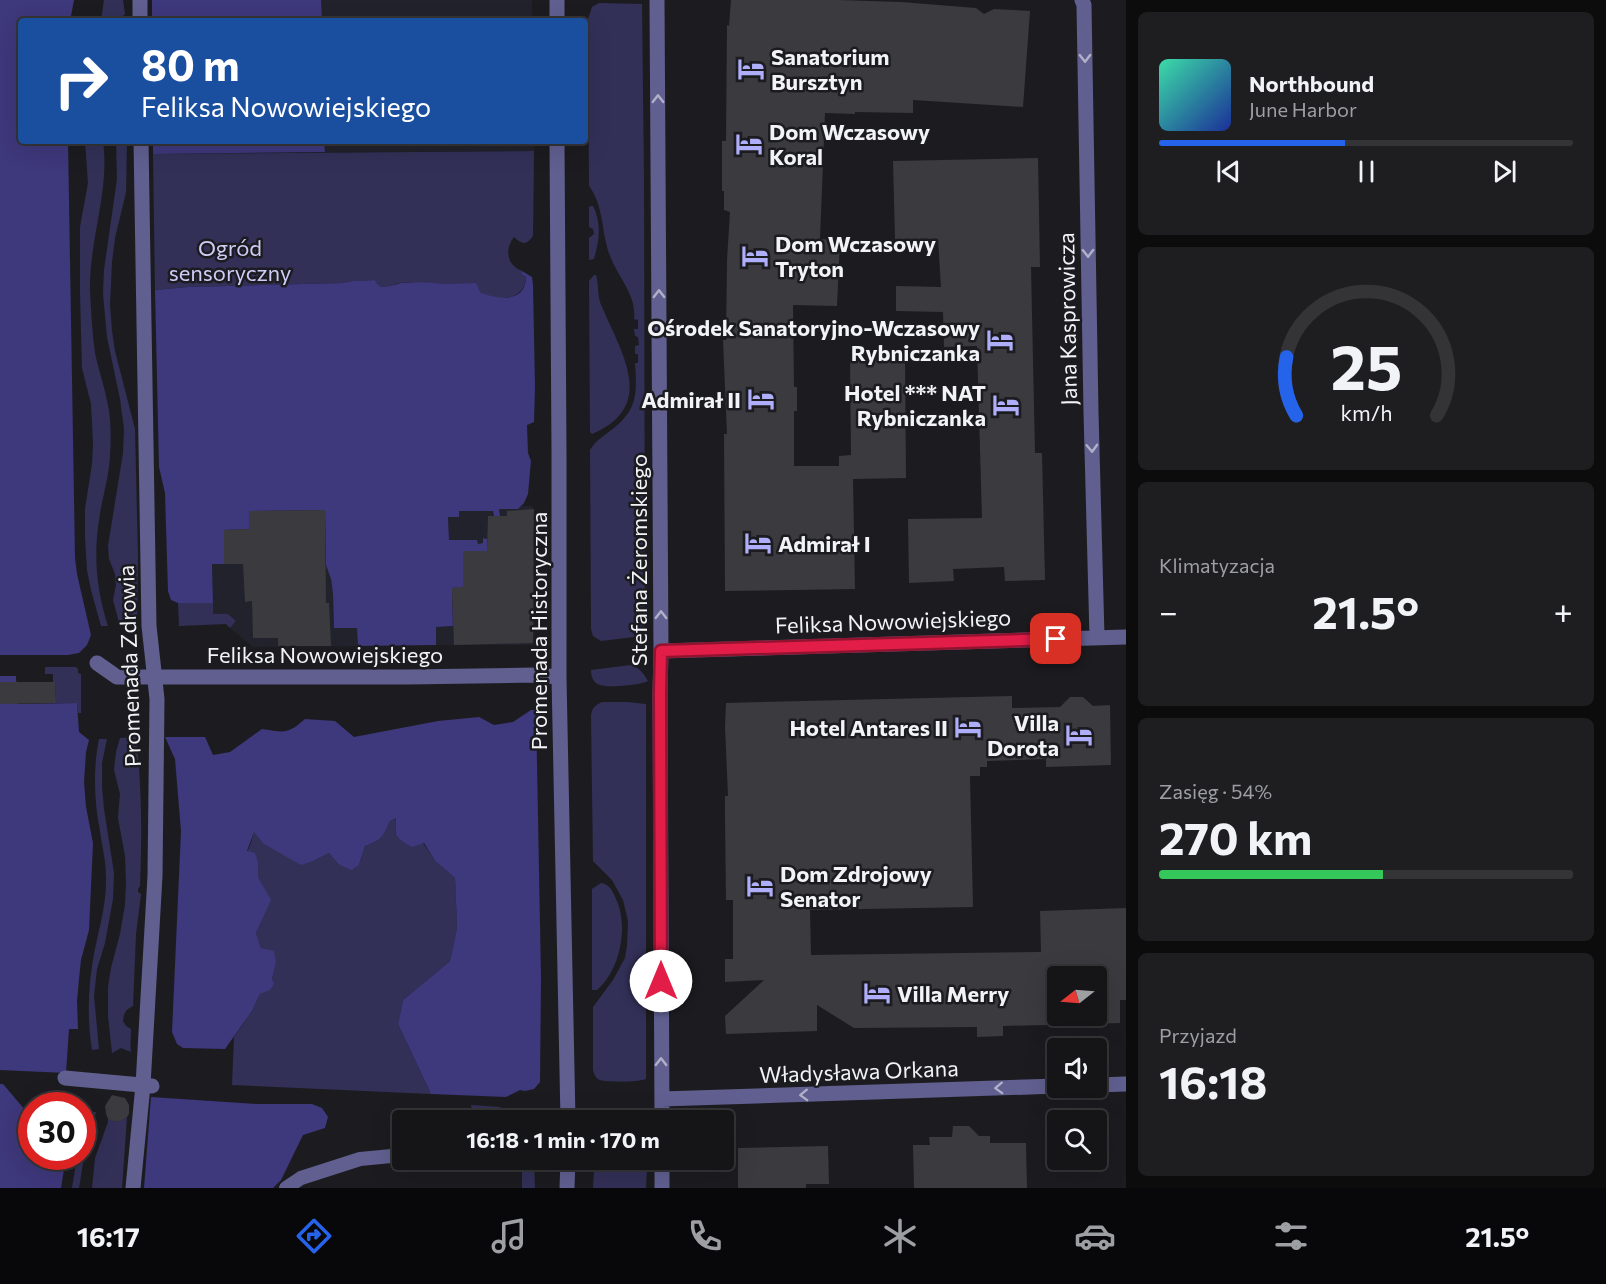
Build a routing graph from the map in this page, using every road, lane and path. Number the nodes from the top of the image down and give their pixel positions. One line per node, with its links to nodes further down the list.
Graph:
1 (140, 0): 5 (street)
2 (557, 0): 6 (street)
3 (657, 0): 11 (street, Stefana Żeromskiego, one-way to 3)
4 (1082, 0): 9 (street, Jana Kasprowicza, one-way to 9)
5 (140, 18)
6 (557, 18)
7 (141, 144): 14 (street, Promenada Zdrowia)
8 (557, 144): 13 (street, Promenada Historyczna)
9 (1097, 637): 10 (street, Feliksa Nowowiejskiego); 11 (street, Feliksa Nowowiejskiego)
10 (1126, 637)
11 (661, 651): 20 (street, Stefana Żeromskiego, one-way to 11)
12 (97, 663): 14 (street, Feliksa Nowowiejskiego)
13 (559, 677): 14 (street, Feliksa Nowowiejskiego); 21 (street, Promenada Historyczna)
14 (155, 678): 17 (street, Promenada Zdrowia)
15 (65, 1078): 17 (street)
16 (1126, 1084): 18 (street)
17 (147, 1085): 26 (street, Promenada Zdrowia)
18 (1107, 1085)
19 (1047, 1086): 20 (street, Władysława Orkana, one-way to 20)
20 (662, 1099): 22 (street, Stefana Żeromskiego)
21 (568, 1110)
22 (662, 1110)
23 (392, 1156): 27 (lane)
24 (568, 1170): 28 (street)
25 (662, 1170): 29 (street)
26 (133, 1188)
27 (286, 1188)
28 (567, 1188)
29 (662, 1188)

